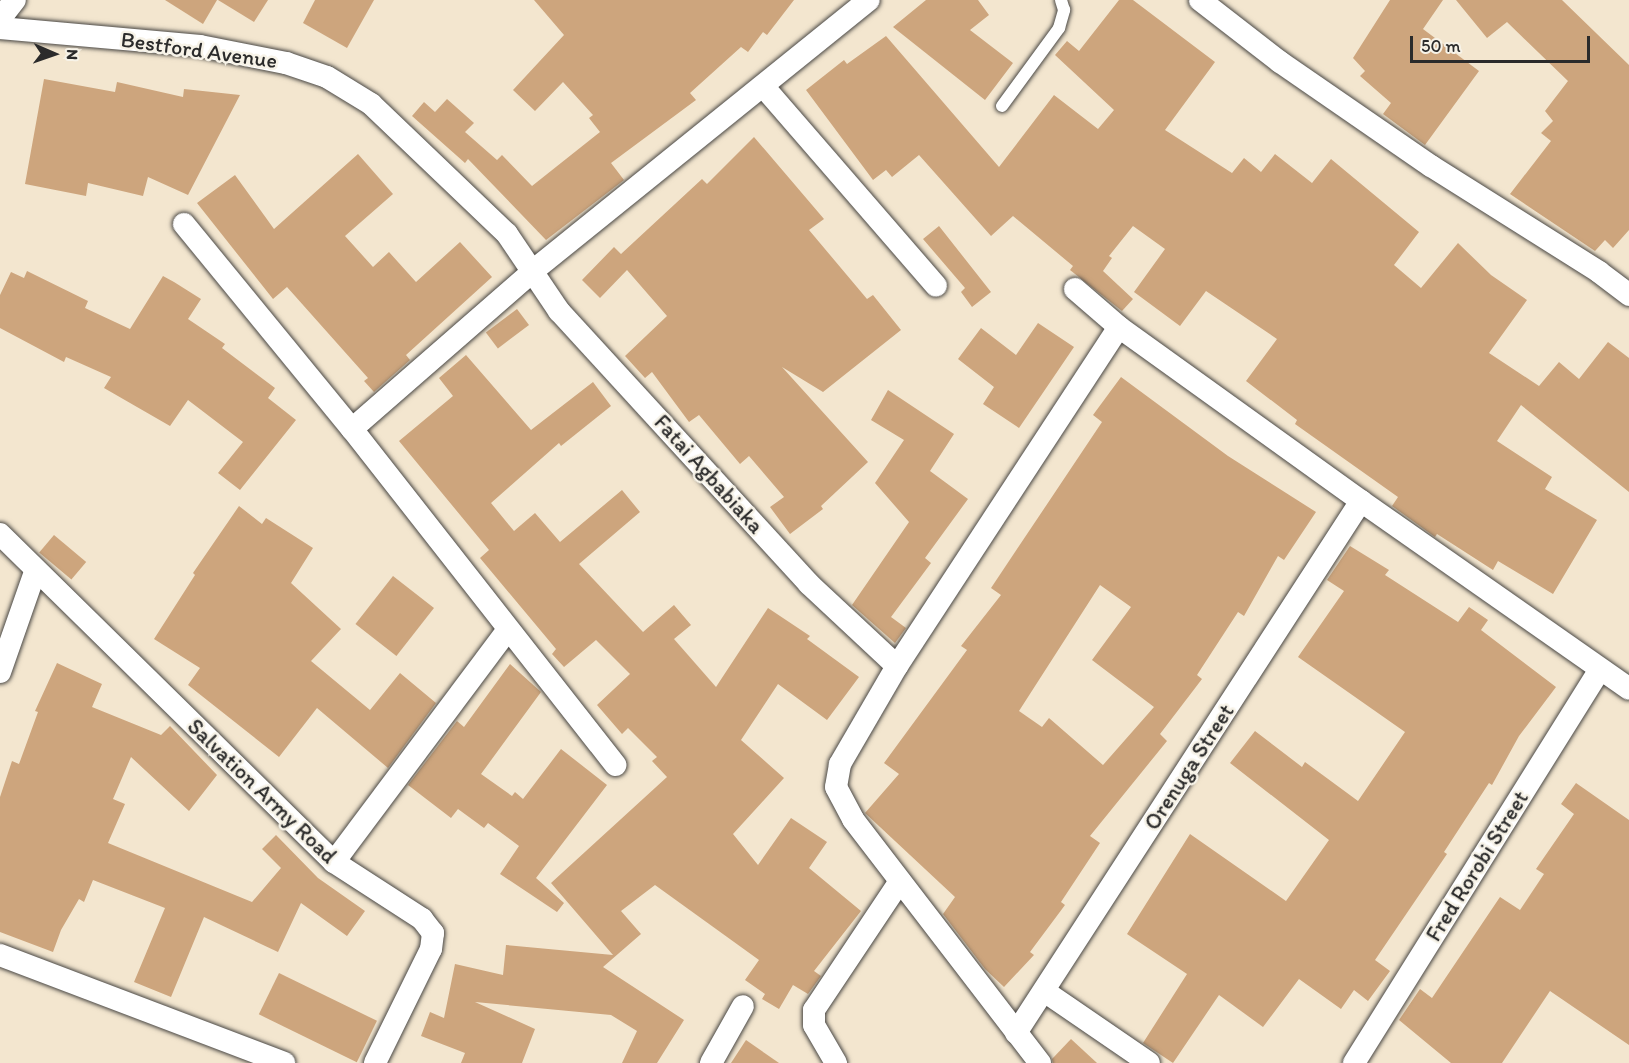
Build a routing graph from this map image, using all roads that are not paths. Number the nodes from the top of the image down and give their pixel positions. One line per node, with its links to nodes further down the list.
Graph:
1 (15, 0): 5 (street)
2 (869, 0): 7 (street)
3 (1061, 0): 8 (lane)
4 (1200, 0): 13 (street)
5 (0, 19)
6 (0, 28): 10 (street, Bestford Avenue)
7 (763, 86): 10 (street); 11 (street)
8 (1002, 106)
9 (184, 224): 15 (street)
10 (534, 270): 15 (street); 20 (street, Fatai Agbabiaka)
11 (936, 286)
12 (1075, 289): 14 (street)
13 (1629, 295)
14 (1119, 327): 16 (street); 20 (street)
15 (352, 429): 19 (street)
16 (1361, 501): 21 (street); 28 (street, Orenuga Street)
17 (0, 534): 18 (street, Salvation Army Road)
18 (35, 572): 22 (street); 25 (street, Salvation Army Road)
19 (507, 631): 24 (street); 25 (street)
20 (897, 666): 26 (street)
21 (1600, 669): 23 (street); 37 (street, Fred Rorobi Street)
22 (0, 672)
23 (1629, 689)
24 (615, 765)
25 (334, 862): 32 (street, Salvation Army Road)
26 (900, 880): 30 (street); 34 (street)
27 (0, 955): 31 (street)
28 (1044, 991): 30 (street, Orenuga Street); 36 (street)
29 (743, 1006): 33 (street)
30 (1016, 1033): 35 (street)
31 (284, 1063)
32 (375, 1063)
33 (711, 1063)
34 (836, 1063)
35 (1040, 1063)
36 (1149, 1063)
37 (1354, 1063)

